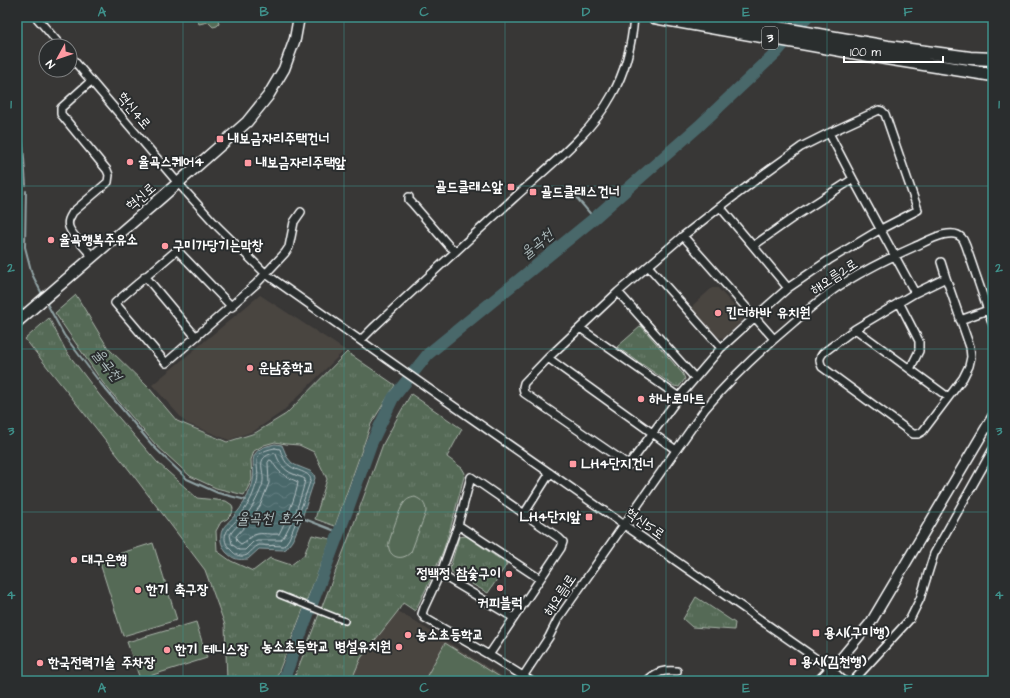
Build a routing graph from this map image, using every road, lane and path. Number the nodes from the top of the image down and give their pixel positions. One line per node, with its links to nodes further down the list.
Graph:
1 (36, 17): 6 (street)
2 (299, 17): 14 (main road, 혁신로)
3 (634, 17): 21 (street)
4 (654, 17): 7 (highway, 3)
5 (715, 17): 7 (highway, 3)
6 (54, 38)
7 (887, 53): 8 (highway, 3); 10 (highway, 3)
8 (993, 60)
9 (78, 66): 11 (street, 혁신4로)
10 (993, 75)
11 (91, 81): 14 (street, 혁신4로); 23 (street)
12 (829, 133): 13 (street); 16 (street); 18 (street)
13 (853, 179): 18 (street); 20 (street)
14 (178, 183): 23 (main road, 혁신로); 26 (street, 혁신4로)
15 (409, 197): 21 (street)
16 (720, 207): 19 (street); 20 (street)
17 (301, 212): 26 (street)
18 (881, 229): 22 (street); 29 (street)
19 (683, 236): 25 (street); 35 (street)
20 (754, 246): 29 (street)
21 (456, 251): 43 (street)
22 (895, 256): 31 (street); 34 (street, 해오름2로); 42 (street, 해오름2로)
23 (93, 257): 37 (main road, 혁신로)
24 (941, 262): 28 (street)
25 (648, 266): 30 (street); 44 (street)
26 (266, 274): 33 (street); 43 (street, 혁신5로)
27 (146, 276): 33 (street); 41 (street); 41 (street)
28 (946, 278): 31 (street); 36 (street)
29 (788, 288): 35 (street)
30 (618, 292): 39 (street); 47 (street)
31 (915, 293): 32 (street)
32 (899, 302): 40 (street); 46 (street)
33 (232, 306): 41 (street)
34 (988, 310): 36 (street); 38 (street, 해오름2로)
35 (755, 317): 42 (street); 44 (street)
36 (960, 320): 49 (street)
37 (17, 322)
38 (993, 325)
39 (580, 328): 45 (street); 48 (street)
40 (855, 329): 46 (street); 49 (street)
41 (196, 337)
42 (774, 339): 53 (street, 해오름2로)
43 (361, 340): 54 (street, 혁신5로)
44 (721, 348): 47 (street)
45 (548, 358): 51 (street); 51 (street)
46 (910, 369): 49 (street)
47 (695, 378): 48 (street)
48 (679, 397): 51 (street)
49 (948, 397)
50 (993, 416): 64 (street)
51 (653, 433): 53 (street)
52 (993, 449): 71 (street)
53 (676, 450): 57 (street, 해오름2로)
54 (550, 473): 55 (street); 57 (street, 혁신5로)
55 (524, 514): 56 (street); 59 (street)
56 (458, 525): 58 (street); 59 (street)
57 (624, 525): 64 (street, 혁신5로); 66 (street, 해오름1로)
58 (440, 574): 61 (street); 63 (street)
59 (540, 579): 61 (street)
60 (280, 595): 62 (street)
61 (514, 618): 63 (street)
62 (345, 621)
63 (489, 655): 66 (street)
64 (831, 669): 69 (street); 70 (street, 혁신5로)
65 (677, 671): 68 (street)
66 (521, 679): 67 (street)
67 (531, 681)
68 (647, 681)
69 (818, 681)
70 (844, 681)
71 (853, 681)

